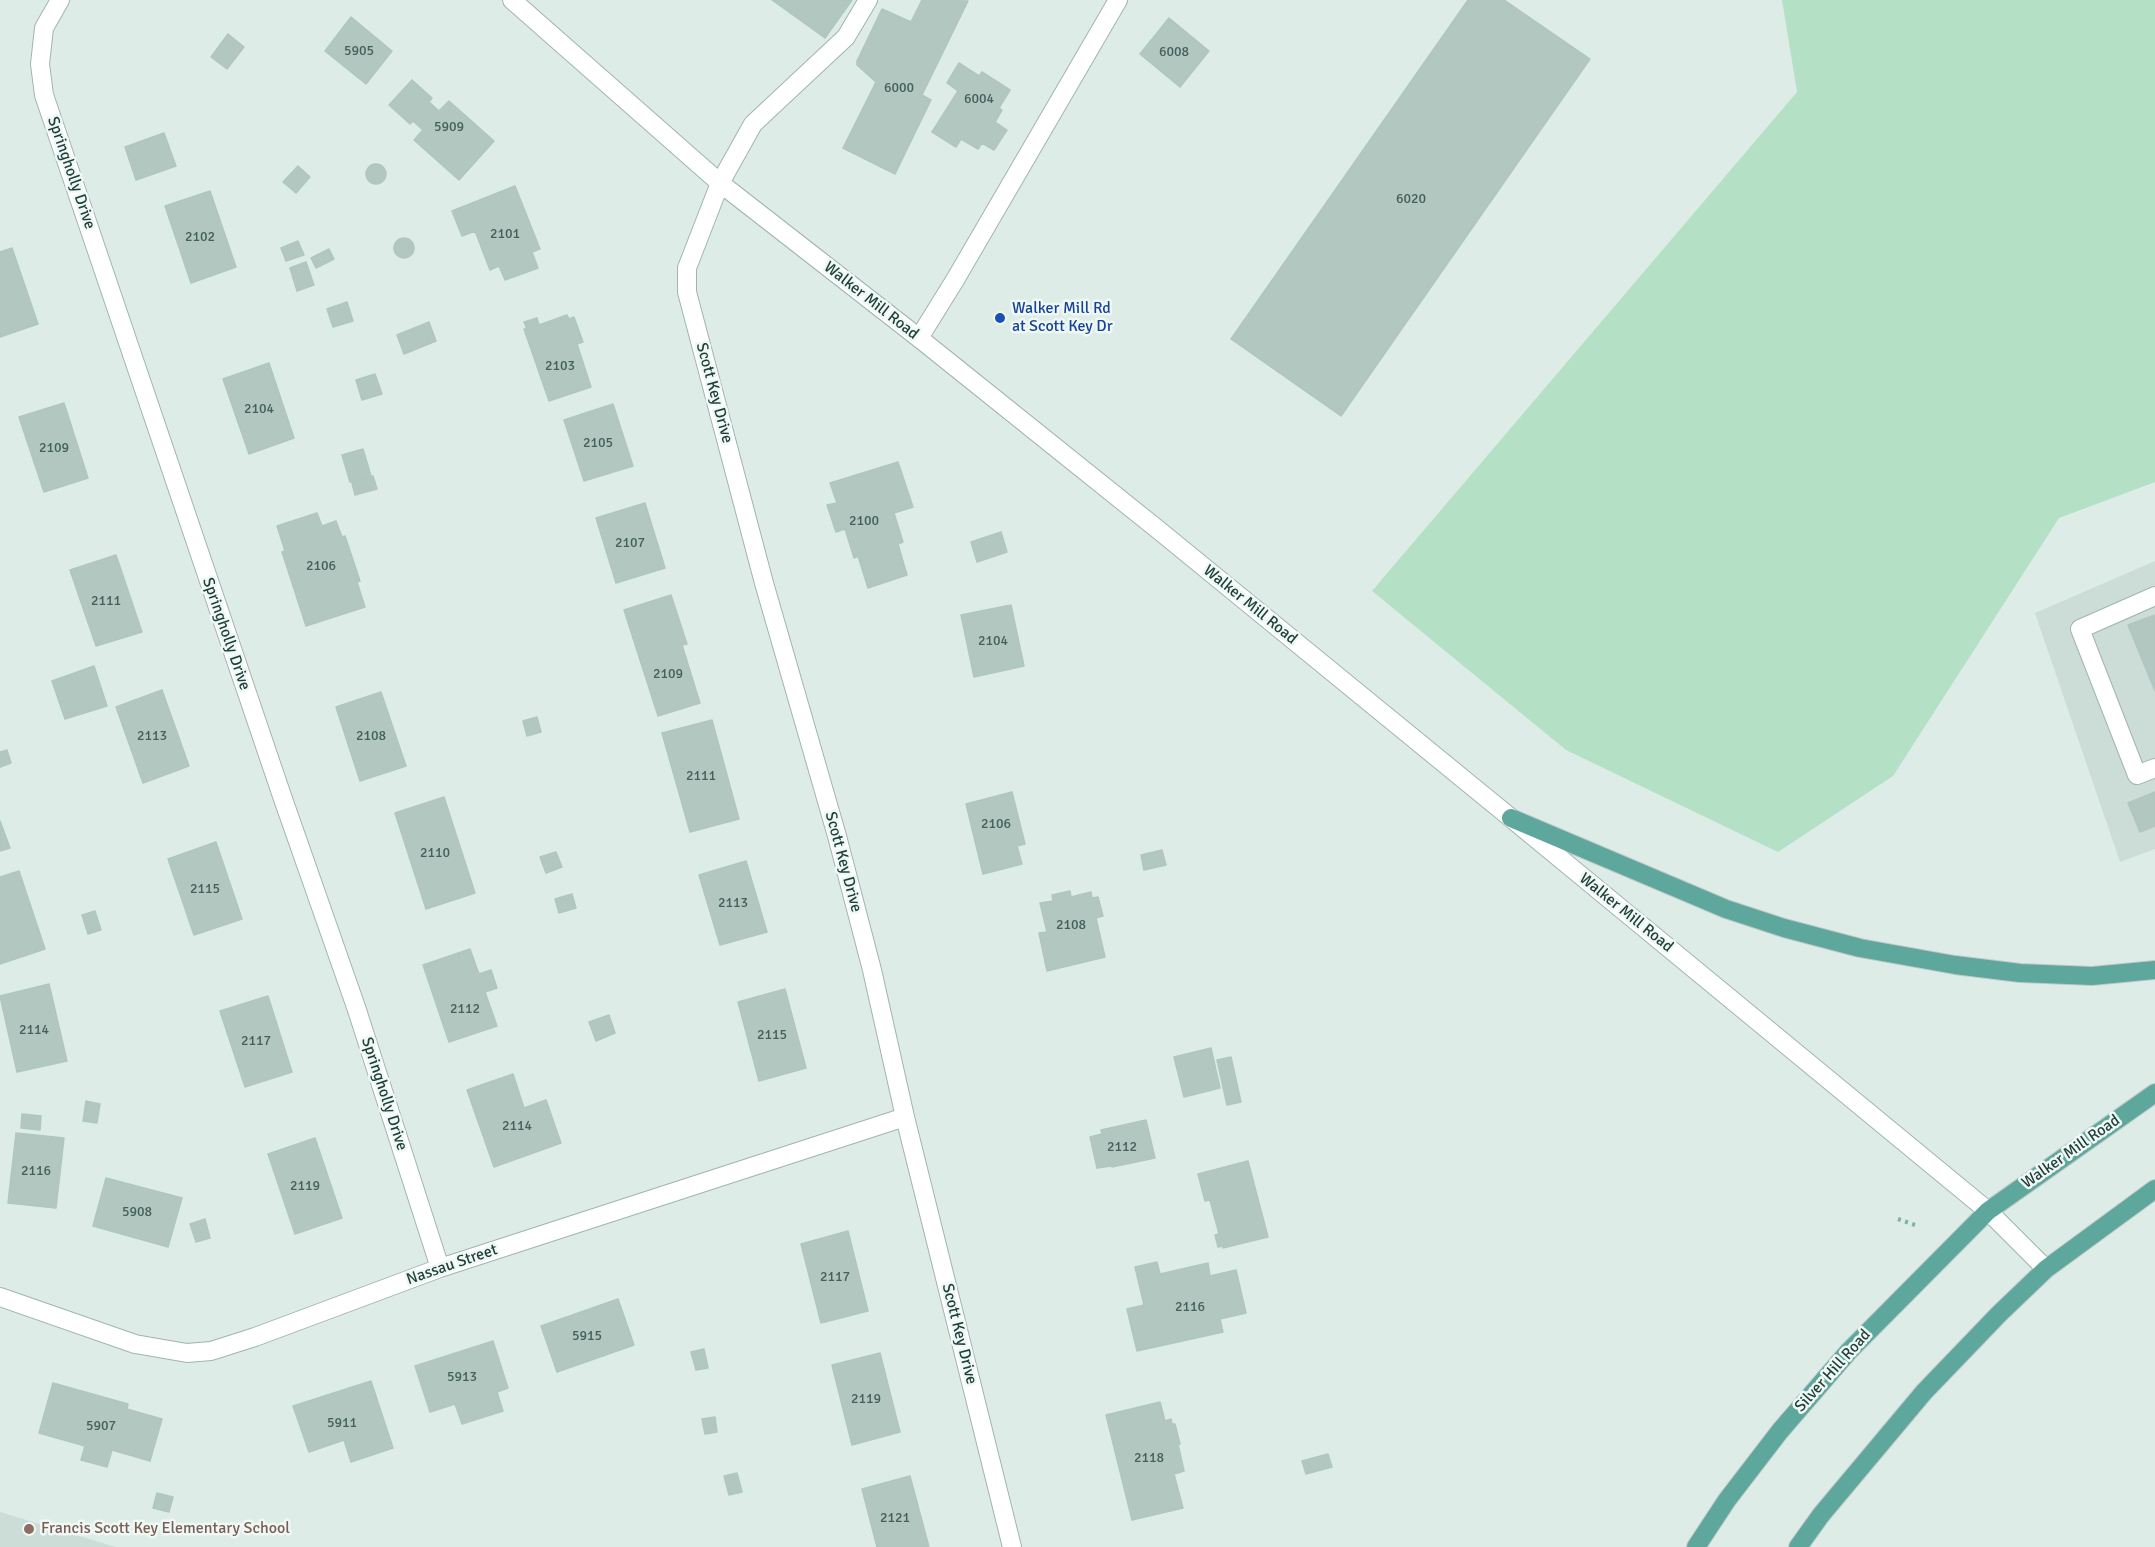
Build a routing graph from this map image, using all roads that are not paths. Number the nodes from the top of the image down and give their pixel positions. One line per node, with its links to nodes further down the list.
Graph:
1 (60, 0): 15 (street, Springholly Drive)
2 (512, 0): 5 (street, Walker Mill Road)
3 (868, 0): 5 (street, Scott Key Drive)
4 (1118, 0): 6 (street)
5 (720, 183): 6 (street, Walker Mill Road); 12 (street, Scott Key Drive)
6 (919, 338): 9 (street, Walker Mill Road)
7 (2155, 596): 8 (street)
8 (2155, 768)
9 (1511, 818): 10 (main road); 14 (street, Walker Mill Road)
10 (2155, 970)
11 (2155, 1093): 14 (main road, Walker Mill Road)
12 (905, 1117): 15 (street, Nassau Street); 18 (street, Scott Key Drive)
13 (2155, 1189): 16 (main road)
14 (1988, 1211): 16 (street, Walker Mill Road); 19 (main road, Silver Hill Road)
15 (440, 1268): 17 (street, Nassau Street)
16 (2046, 1269): 20 (main road)
17 (0, 1297)
18 (1012, 1547)
19 (1696, 1547)
20 (1798, 1547)

